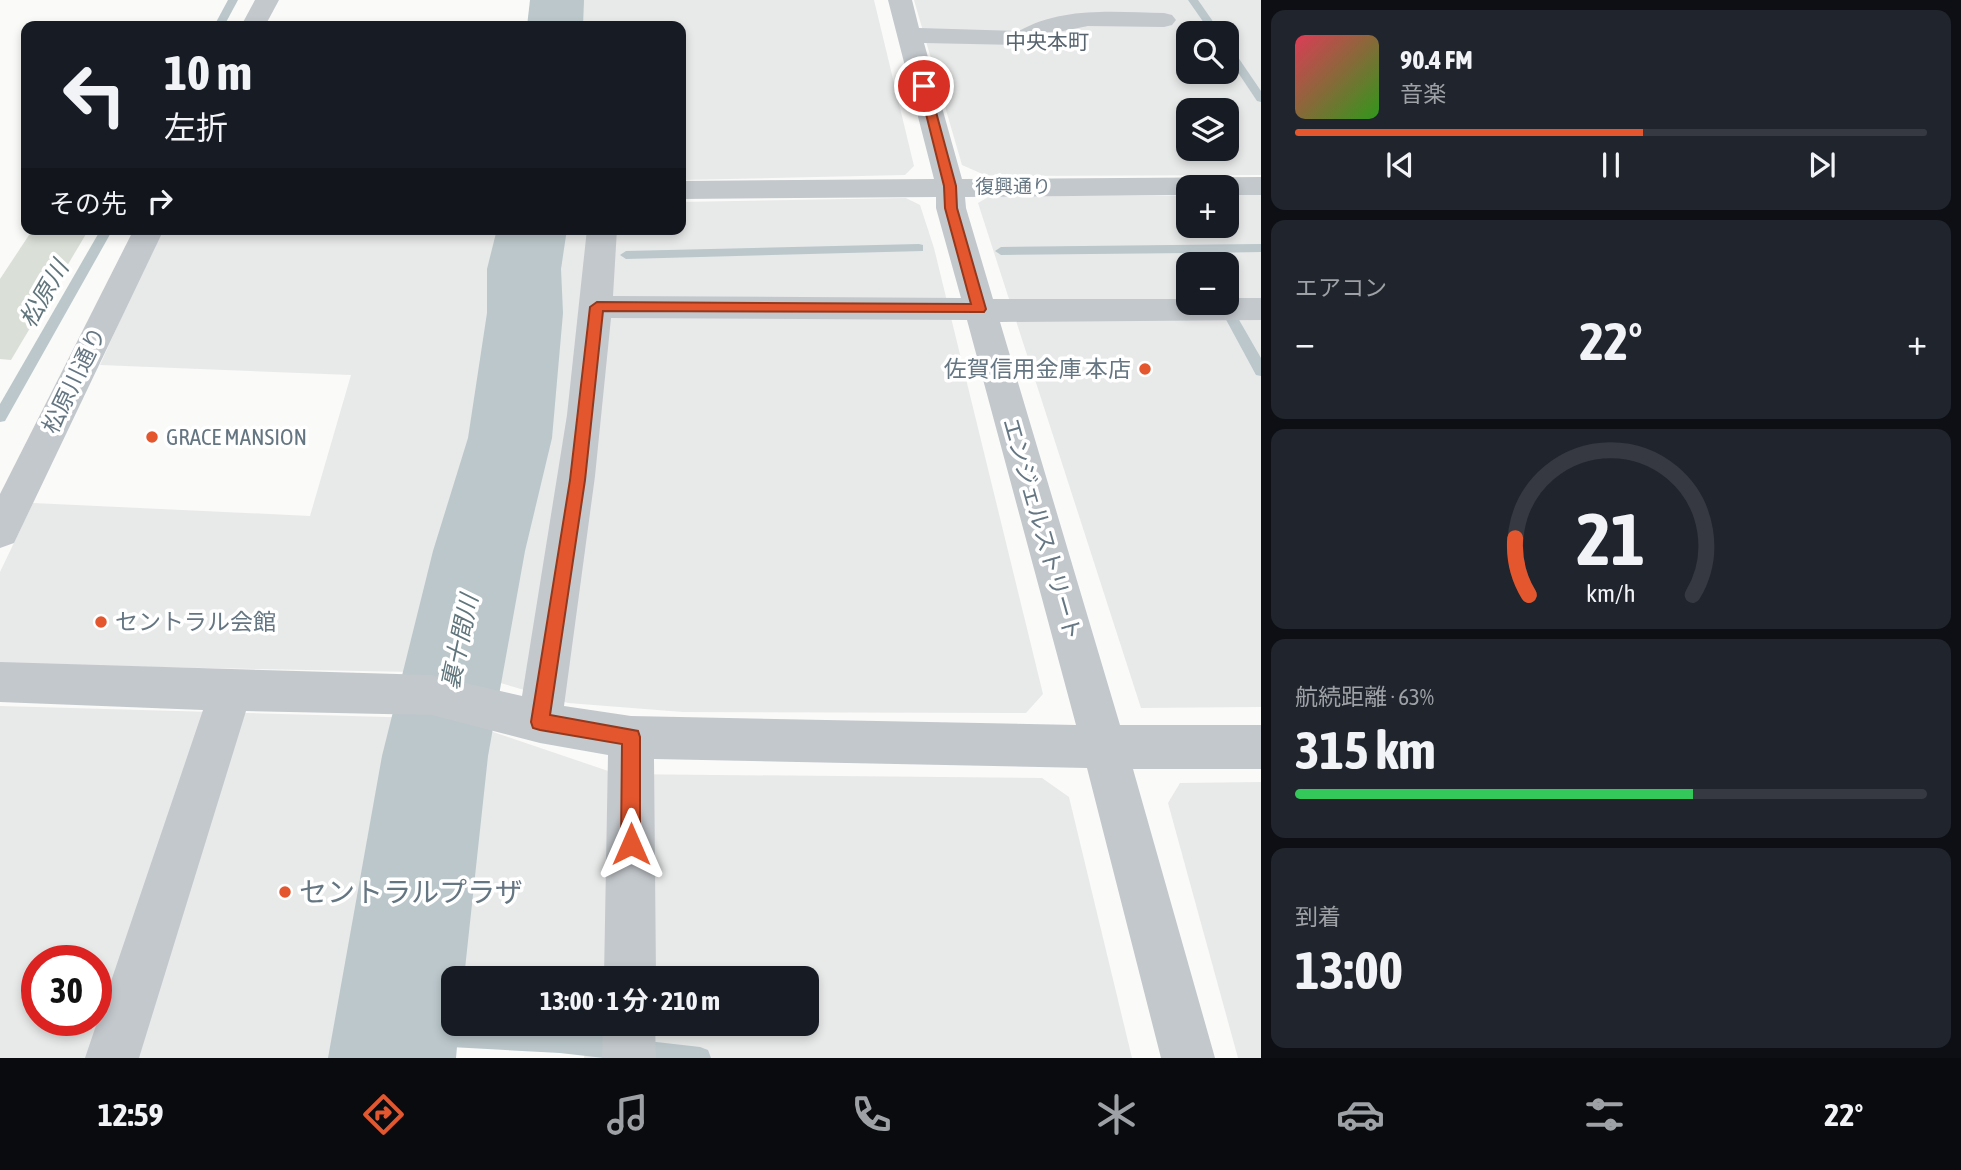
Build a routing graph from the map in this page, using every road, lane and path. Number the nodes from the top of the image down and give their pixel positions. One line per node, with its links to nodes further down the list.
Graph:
1 (267, 0): 4 (street)
2 (900, 0): 5 (street, エンジェルストリート)
3 (1164, 20): 5 (street)
4 (256, 21)
5 (911, 35): 6 (street, エンジェルストリート)
6 (950, 186): 7 (street, 復興通り); 8 (street, 復興通り); 12 (street, エンジェルストリート)
7 (1261, 186)
8 (686, 190)
9 (146, 235): 14 (street, 松原川通り)
10 (602, 235): 11 (street)
11 (597, 307): 12 (street); 17 (street)
12 (979, 309): 13 (street); 19 (street, エンジェルストリート)
13 (1176, 310)
14 (0, 532)
15 (0, 682): 16 (street)
16 (230, 691): 17 (street); 23 (street)
17 (540, 722): 18 (street)
18 (631, 737): 19 (street); 21 (street)
19 (1104, 747): 20 (street); 25 (street, エンジェルストリート)
20 (1261, 747)
21 (630, 966)
22 (629, 1036): 24 (street)
23 (112, 1058)
24 (629, 1058)
25 (1188, 1058)

